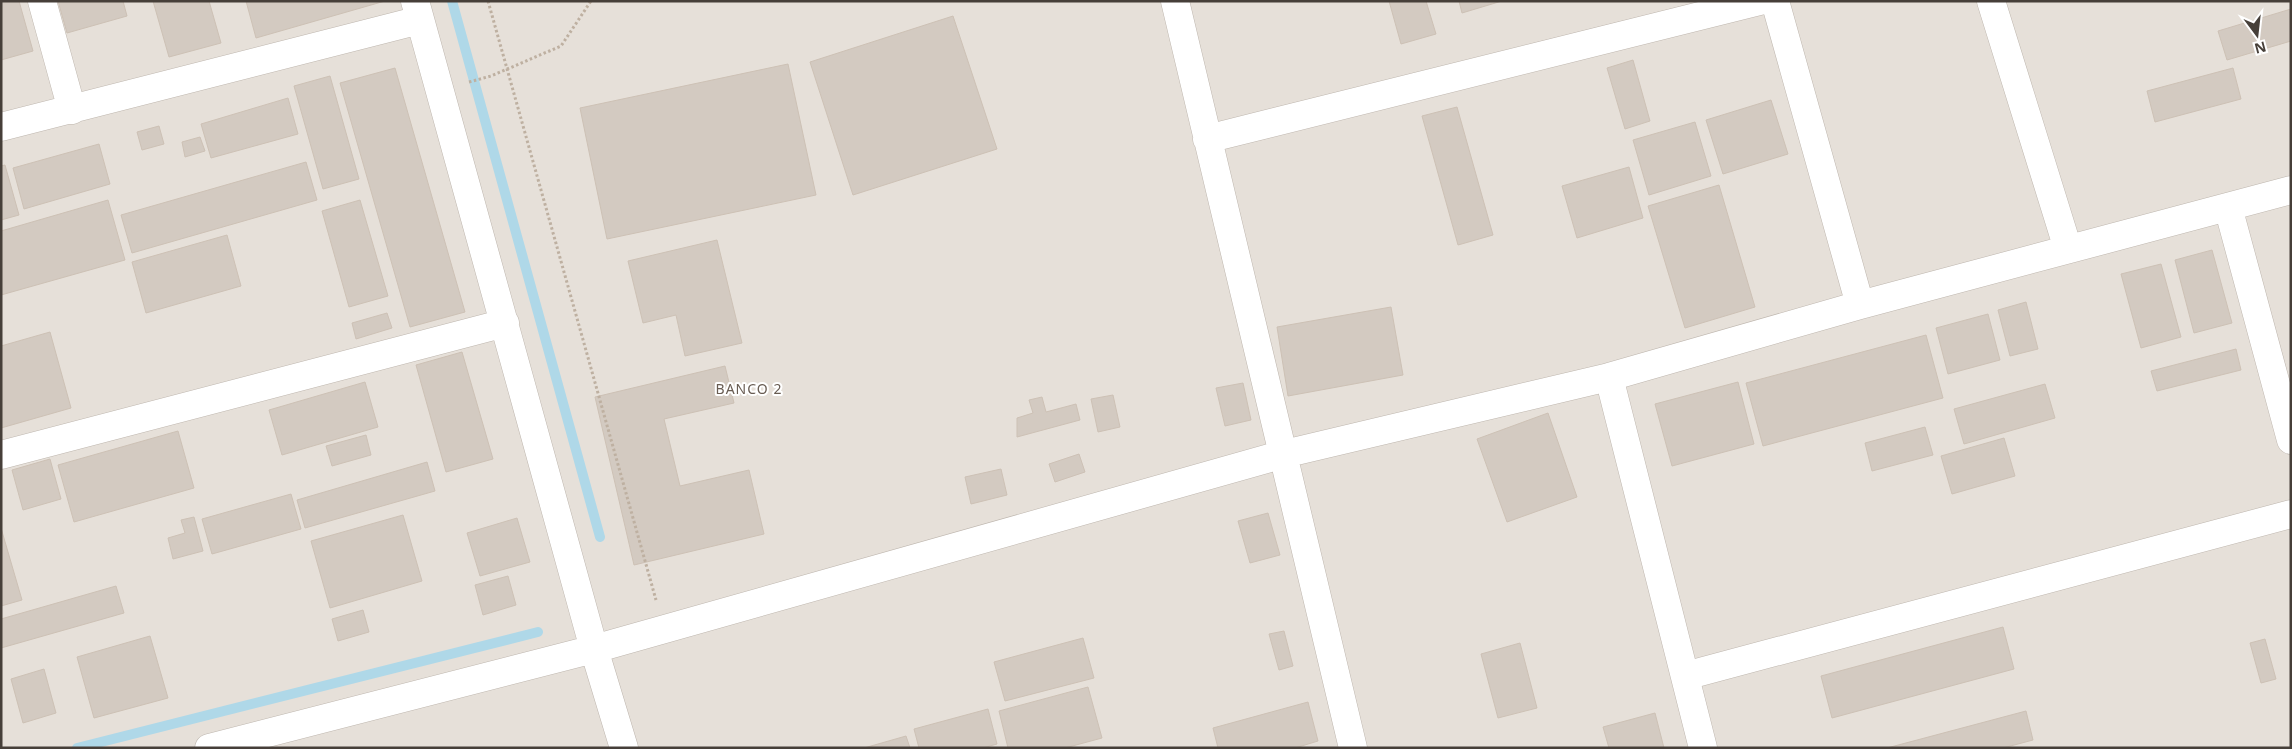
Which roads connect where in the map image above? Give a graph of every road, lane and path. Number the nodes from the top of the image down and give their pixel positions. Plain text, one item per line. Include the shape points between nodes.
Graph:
1 (42, 1) edge
2 (488, 1) edge
3 (591, 1) edge
4 (1175, 1) edge
5 (1760, 1) edge
6 (1774, 1) edge
7 (1991, 1) edge
8 (417, 11) edge
9 (506, 70) junction
10 (462, 84) dead end
11 (72, 110) junction
12 (1, 127) edge
13 (1207, 138) junction
14 (2291, 190) edge
15 (2228, 207) junction
16 (2068, 249) junction
17 (1860, 305) junction
18 (505, 323) junction
19 (1609, 377) junction
20 (2291, 440) edge
21 (1284, 454) junction
22 (1, 455) edge
23 (2291, 514) edge
24 (664, 629) junction
25 (594, 649) junction
26 (1685, 676) junction
27 (209, 748) edge
28 (624, 748) edge
29 (1353, 748) edge
30 (1704, 748) edge

1 - 11 street
2 - 9 path
3 - 9 path via 561,46
4 - 13 street
5 - 13 street
6 - 17 street
7 - 16 street
8 - 11 street
8 - 18 street
9 - 10 path
9 - 24 path
11 - 12 street
13 - 21 street
14 - 15 street
15 - 16 street
15 - 20 street
16 - 17 street
17 - 19 street
18 - 22 street
18 - 25 street
19 - 21 street
19 - 26 street
21 - 24 street
21 - 29 street
23 - 26 street
24 - 25 street
25 - 27 street
25 - 28 street
26 - 30 street

